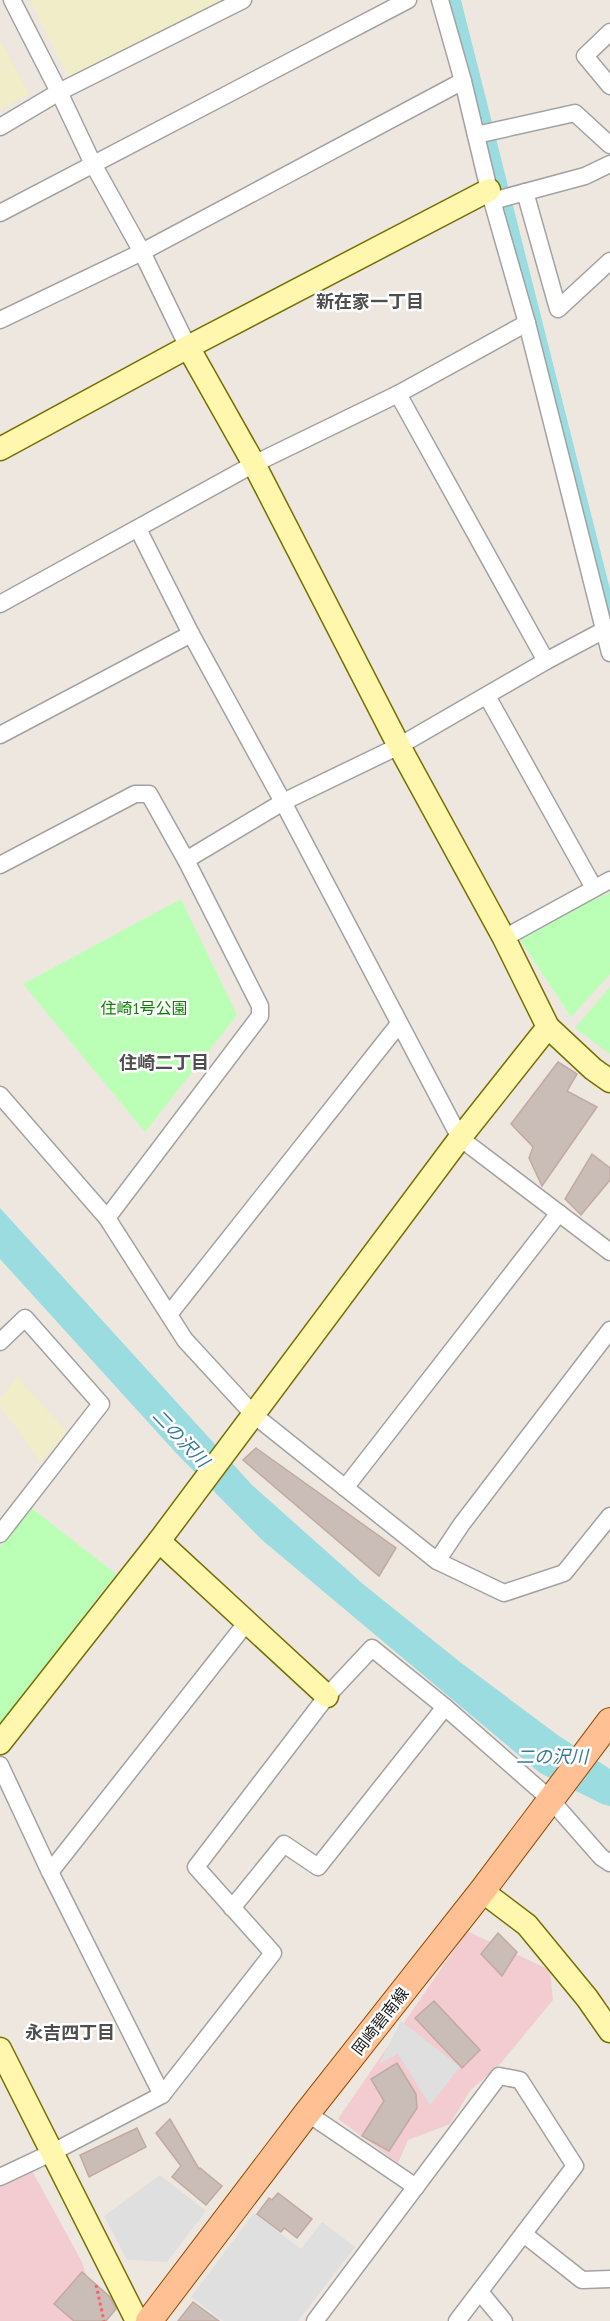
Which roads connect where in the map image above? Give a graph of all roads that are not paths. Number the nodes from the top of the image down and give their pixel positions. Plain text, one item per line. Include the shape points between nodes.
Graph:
1 (12, 0) edge
2 (243, 0) edge
3 (408, 0) edge
4 (440, 0) edge
5 (610, 32) edge
6 (463, 81) junction
7 (610, 86) edge
8 (59, 92) junction
9 (0, 127) edge
10 (476, 135) junction
11 (610, 146) edge
12 (93, 164) junction
13 (610, 164) edge
14 (525, 192) junction
15 (490, 195) junction
16 (0, 213) edge
17 (142, 252) junction
18 (610, 261) edge
19 (0, 320) edge
20 (527, 323) junction
21 (188, 347) junction
22 (398, 394) junction
23 (0, 449) edge
24 (254, 464) junction
25 (138, 530) junction
26 (0, 604) edge
27 (607, 629) edge
28 (191, 634) junction
29 (610, 653) edge
30 (546, 661) junction
31 (487, 696) junction
32 (0, 735) edge
33 (399, 746) junction
34 (283, 802) junction
35 (186, 860) junction
36 (0, 865) edge
37 (610, 880) edge
38 (594, 888) junction
39 (504, 938) junction
40 (399, 1024) junction
41 (548, 1027) junction
42 (610, 1081) edge
43 (0, 1095) edge
44 (460, 1138) junction
45 (559, 1213) junction
46 (107, 1218) junction
47 (610, 1252) edge
48 (170, 1313) junction
49 (610, 1330) edge
50 (0, 1342) edge
51 (254, 1415) junction
52 (345, 1488) junction
53 (610, 1516) edge
54 (0, 1534) edge
55 (159, 1541) junction
56 (437, 1561) junction
57 (247, 1622) junction
58 (327, 1696) junction
59 (445, 1707) junction
60 (605, 1727) edge
61 (0, 1743) edge
62 (0, 1765) edge
63 (550, 1799) junction
64 (610, 1863) edge
65 (50, 1872) junction
66 (482, 1891) junction
67 (232, 1908) junction
68 (610, 2031) edge
69 (0, 2049) edge
70 (162, 2095) junction
71 (307, 2114) junction
72 (53, 2152) junction
73 (0, 2176) edge
74 (416, 2187) junction
75 (525, 2235) junction
76 (610, 2279) edge
77 (480, 2292) junction
78 (138, 2321) edge
79 (149, 2321) edge
80 (315, 2321) edge
81 (457, 2321) edge
82 (504, 2321) edge

1 - 8 street
2 - 8 street
3 - 12 street
4 - 6 street
5 - 7 street via 585,56
6 - 10 street
6 - 17 street
8 - 9 street
8 - 12 street
10 - 11 street via 575,113
10 - 15 street
12 - 16 street
12 - 17 street
13 - 14 street via 585,176
14 - 15 street
14 - 18 street via 558,309
15 - 20 street
15 - 21 street
17 - 19 street
17 - 21 street
20 - 22 street
20 - 27 street
21 - 23 street
21 - 24 street
22 - 24 street
22 - 30 street
24 - 25 street
24 - 33 street
25 - 26 street
25 - 28 street
27 - 29 street
27 - 30 street
28 - 32 street
28 - 34 street
30 - 31 street
31 - 33 street
31 - 38 street
33 - 34 street
33 - 39 street
34 - 35 street
34 - 40 street
35 - 36 street via 149,794 135,794
35 - 46 street via 260,1006 260,1016
37 - 38 street
38 - 39 street
39 - 41 street
40 - 44 street
40 - 48 street
41 - 42 street
41 - 44 street
43 - 46 street
44 - 45 street
44 - 51 street
45 - 47 street
45 - 52 street
46 - 48 street
48 - 51 street via 185,1340
49 - 56 street
50 - 54 street via 25,1318 101,1404
51 - 52 street
51 - 55 street
52 - 56 street
53 - 56 street via 564,1573 504,1593
55 - 57 street
55 - 61 street
57 - 58 street
57 - 65 street
58 - 59 street via 372,1648
58 - 67 street via 196,1867
59 - 63 street
59 - 67 street via 318,1867 284,1844
60 - 63 main road, 岡崎碧南線
62 - 65 street
63 - 64 street
63 - 66 main road, 岡崎碧南線
65 - 70 street
66 - 68 street via 528,1925
66 - 71 main road, 岡崎碧南線
67 - 70 street via 273,1953
69 - 72 street
70 - 72 street
71 - 74 street
71 - 79 main road, 岡崎碧南線
72 - 73 street
72 - 78 street
74 - 75 street via 499,2076 520,2080 575,2166
74 - 80 street
75 - 76 street via 582,2280
75 - 77 street
77 - 81 street
77 - 82 street

